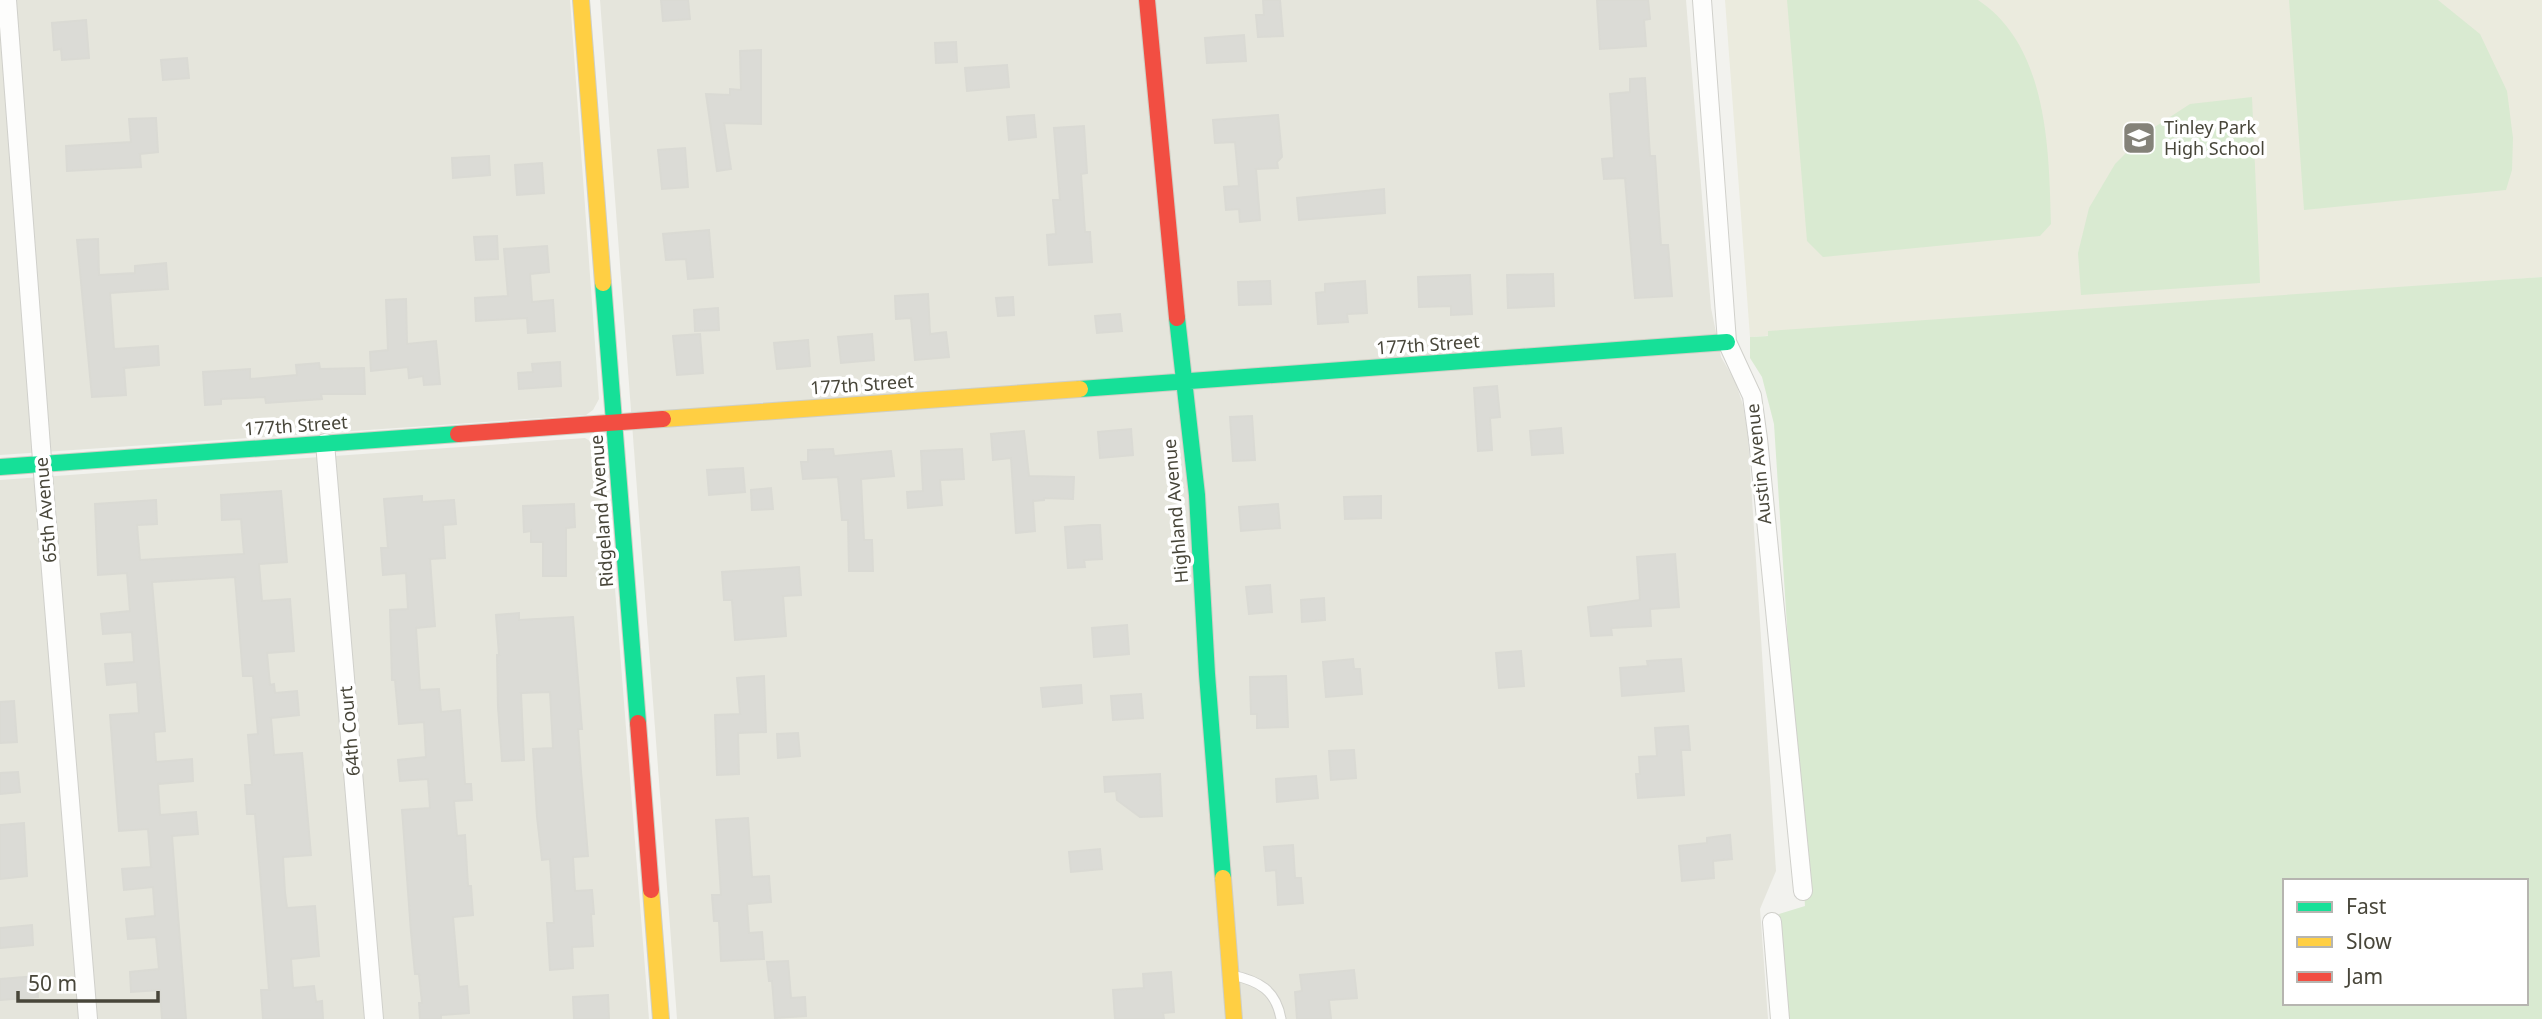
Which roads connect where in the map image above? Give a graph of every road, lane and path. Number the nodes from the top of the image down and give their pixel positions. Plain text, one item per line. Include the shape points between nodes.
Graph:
1 (7, 0) edge
2 (581, 0) edge
3 (1147, 0) edge
4 (1702, 0) edge
5 (1727, 342) junction
6 (1183, 382) junction
7 (614, 423) junction
8 (325, 443) junction
9 (42, 464) junction
10 (0, 467) edge
11 (1802, 891) dead end
12 (1772, 922) dead end
13 (1230, 974) junction
14 (88, 1019) edge
15 (374, 1019) edge
16 (661, 1019) edge
17 (1234, 1019) edge
18 (1281, 1019) edge
19 (1780, 1019) edge

1 - 9 street, 65th Avenue
2 - 7 street, Ridgeland Avenue
3 - 6 street, Highland Avenue
4 - 5 street, Austin Avenue
5 - 6 street, 177th Street
5 - 11 street, Austin Avenue via 1752,396 1758,439
6 - 7 street, 177th Street
6 - 13 street, Highland Avenue via 1198,495
7 - 8 street, 177th Street
7 - 16 street, Ridgeland Avenue
8 - 9 street, 177th Street
8 - 15 street, 64th Court
9 - 10 street, 177th Street
9 - 14 street, 65th Avenue
12 - 19 street
13 - 17 street, Highland Avenue
13 - 18 lane via 1265,986 1275,998

